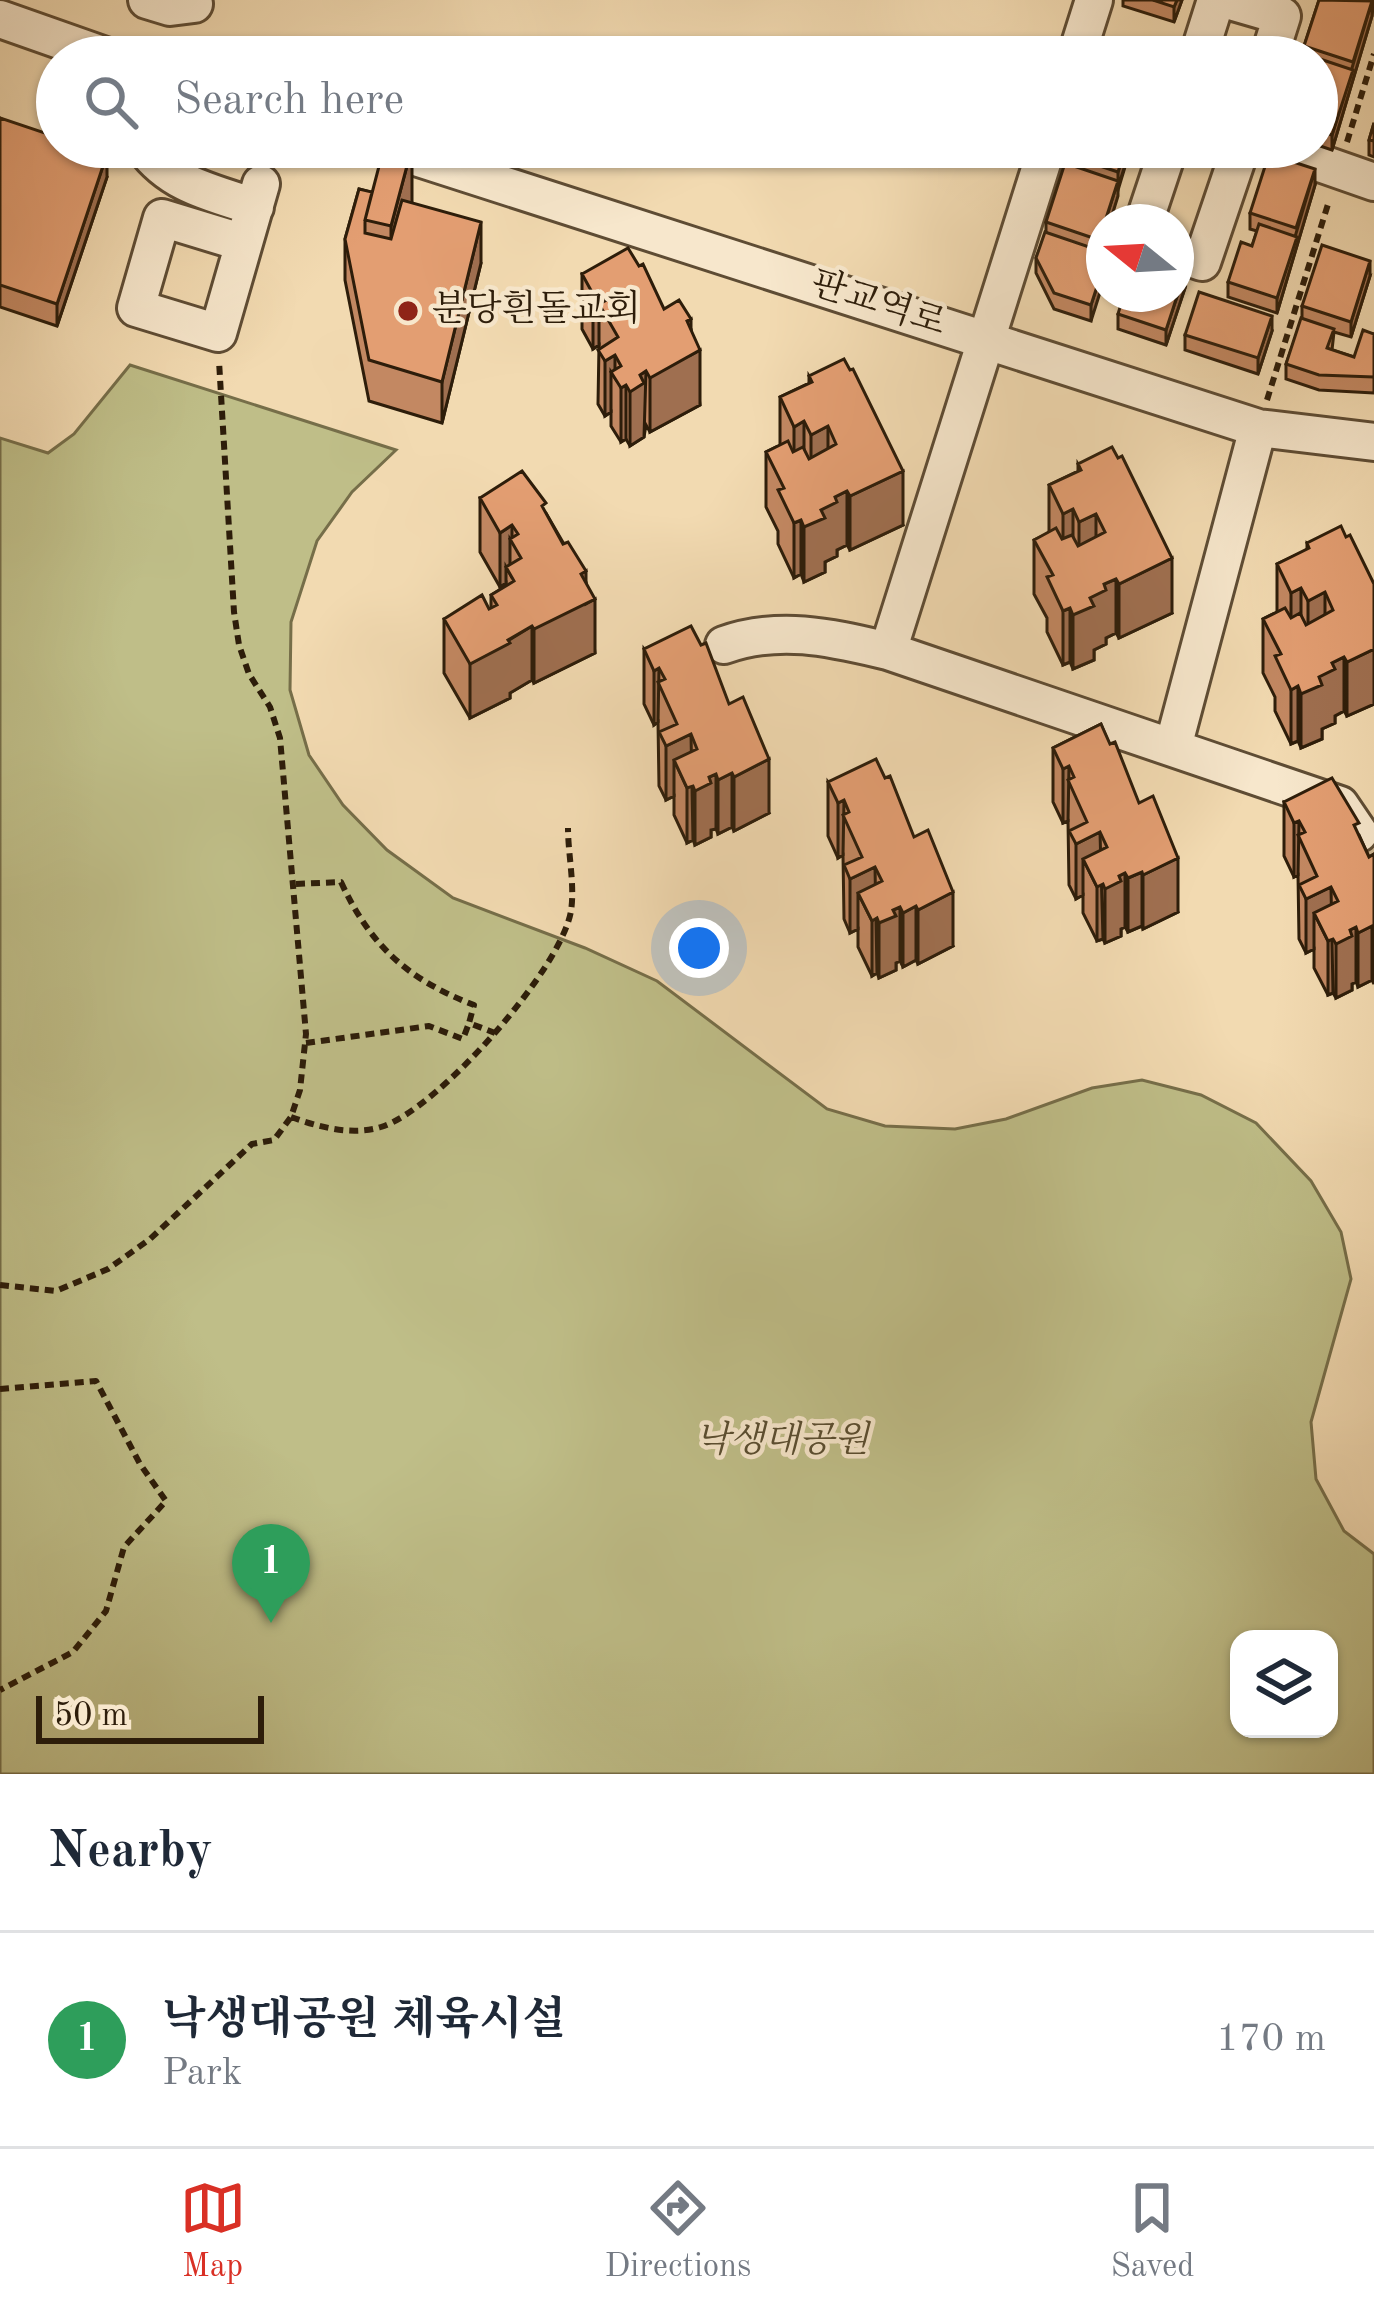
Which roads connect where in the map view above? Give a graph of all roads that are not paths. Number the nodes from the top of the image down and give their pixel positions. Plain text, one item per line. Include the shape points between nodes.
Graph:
1 (147, 0) edge
2 (1094, 0) edge
3 (1216, 0) edge
4 (1227, 0) edge
5 (194, 4) dead end
6 (0, 20) edge
7 (47, 36) edge
8 (1083, 36) edge
9 (1205, 36) edge
10 (1276, 36) edge
11 (161, 168) edge
12 (450, 168) edge
13 (1040, 168) edge
14 (1161, 168) edge
15 (1234, 168) edge
16 (1332, 168) edge
17 (1374, 182) edge
18 (1150, 204) edge
19 (244, 243) junction
20 (1194, 259) edge
21 (986, 340) junction
22 (1258, 428) junction
23 (1374, 442) edge
24 (724, 645) dead end
25 (888, 651) junction
26 (1173, 747) junction
27 (1359, 833) tunnel mouth

1 - 5 street via 170,8
2 - 8 street
3 - 9 street
4 - 10 street via 1282,16
6 - 7 street
11 - 19 street via 192,186 258,195
12 - 21 street, 판교역로
13 - 21 street
14 - 18 street
15 - 20 street via 1202,262
16 - 17 street
19 - 19 street via 218,333 136,308 162,218
21 - 22 street, 판교역로
21 - 25 street
22 - 23 street, 판교역로
22 - 26 street
24 - 25 street via 779,632
25 - 26 street
26 - 27 street via 1340,805

